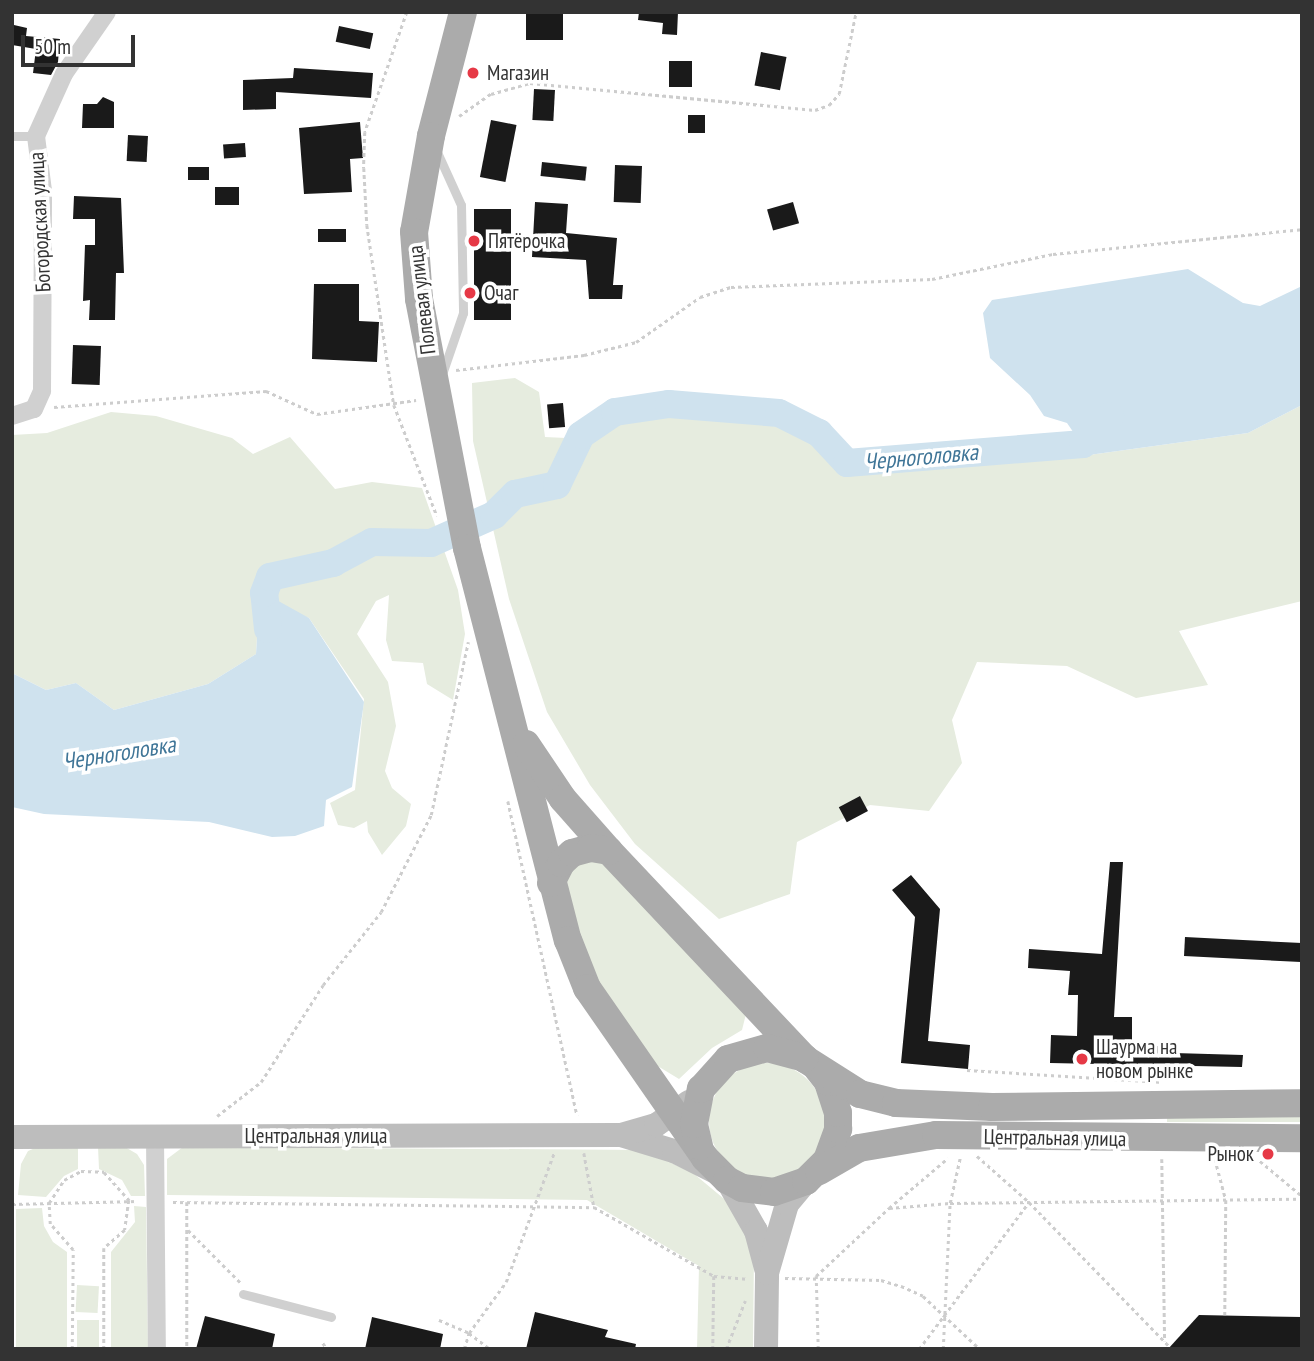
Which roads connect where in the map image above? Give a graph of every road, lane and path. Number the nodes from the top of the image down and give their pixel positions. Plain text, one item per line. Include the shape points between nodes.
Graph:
1 (107, 12) edge
2 (463, 12) edge
3 (856, 12) edge
4 (12, 136) edge
5 (36, 136) junction
6 (430, 136) junction
7 (1302, 229) edge
8 (439, 383) junction
9 (34, 408) junction
10 (12, 416) edge
11 (470, 632) dead end
12 (513, 720) junction
13 (609, 851) junction
14 (551, 883) junction
15 (812, 1064) junction
16 (967, 1070) dead end
17 (1163, 1082) dead end
18 (701, 1089) junction
19 (1302, 1103) edge
20 (676, 1115) junction
21 (208, 1123) dead end
22 (560, 1135) junction
23 (621, 1135) junction
24 (155, 1136) junction
25 (12, 1137) edge
26 (1302, 1138) edge
27 (953, 1153) dead end
28 (973, 1153) dead end
29 (1214, 1153) dead end
30 (1162, 1155) dead end
31 (961, 1156) dead end
32 (1260, 1161) dead end
33 (716, 1170) junction
34 (811, 1176) junction
35 (1302, 1197) edge
36 (129, 1200) junction
37 (1160, 1200) junction
38 (1226, 1200) junction
39 (155, 1202) junction
40 (187, 1202) junction
41 (1029, 1202) junction
42 (49, 1203) junction
43 (539, 1203) junction
44 (950, 1203) junction
45 (12, 1204) edge
46 (889, 1208) junction
47 (185, 1228) dead end
48 (714, 1276) junction
49 (774, 1276) junction
50 (817, 1276) junction
51 (243, 1294) dead end
52 (254, 1297) junction
53 (945, 1314) junction
54 (1225, 1315) dead end
55 (331, 1317) dead end
56 (439, 1320) dead end
57 (469, 1333) junction
58 (1165, 1342) junction
59 (323, 1343) dead end
60 (1170, 1347) dead end
61 (72, 1349) edge
62 (104, 1349) edge
63 (157, 1349) edge
64 (187, 1349) edge
65 (327, 1349) edge
66 (464, 1349) edge
67 (490, 1349) edge
68 (713, 1349) edge
69 (726, 1349) edge
70 (766, 1349) edge
71 (818, 1349) edge
72 (919, 1349) edge
73 (943, 1349) edge
74 (980, 1349) edge

1 - 5 street, Богородская улица via 64,74
2 - 6 main road, Полевая улица
3 - 6 path via 839,94 829,105 814,110 530,83 491,94
4 - 5 lane
5 - 9 street, Богородская улица via 43,191 44,341 42,391
6 - 8 main road, Полевая улица via 414,237
6 - 8 lane via 461,205 463,313
7 - 8 path via 1053,254 932,279 731,287 701,297 636,342
8 - 9 path via 317,414 266,391
8 - 12 main road, Полевая улица via 467,548
9 - 10 street
11 - 21 path via 431,815 381,912 323,985 261,1082
12 - 13 main road via 563,799
12 - 14 main road, Полевая улица
13 - 14 main road via 591,848 572,853
13 - 15 main road
14 - 20 main road, Полевая улица via 587,988
15 - 18 main road via 767,1048 747,1051 713,1072
15 - 19 main road, Центральная улица via 860,1094 896,1103 1163,1108
15 - 34 main road via 832,1090 838,1113 834,1145
16 - 17 path
18 - 20 street
18 - 33 main road via 694,1124
20 - 23 street
20 - 33 main road, Полевая улица
22 - 23 street, Центральная улица
22 - 24 street, Центральная улица
22 - 43 path
23 - 33 street
24 - 25 street, Центральная улица
24 - 39 street
26 - 34 main road, Центральная улица via 936,1135 859,1148
27 - 46 path
28 - 41 path
29 - 38 path
30 - 37 path
31 - 44 path
32 - 35 path
33 - 34 main road via 758,1192 782,1190
33 - 49 street via 756,1231
34 - 49 street via 787,1204
35 - 38 path
36 - 39 path
36 - 42 path
36 - 42 path via 104,1172 81,1171 64,1180
36 - 62 path via 125,1230 104,1248
37 - 38 path
37 - 41 path
37 - 58 path
38 - 54 path
39 - 40 path
39 - 63 street
40 - 43 path
40 - 64 path
41 - 44 path
41 - 53 path
41 - 58 path
42 - 45 path
42 - 61 path via 50,1224 73,1250
43 - 48 path via 594,1207
43 - 57 path via 506,1282
44 - 46 path
44 - 53 path
46 - 50 path
47 - 52 path
48 - 68 path
48 - 69 path via 754,1280
49 - 50 path
49 - 70 street
50 - 53 path via 901,1286
50 - 71 path
51 - 52 lane
52 - 55 lane
53 - 72 path
53 - 73 path
53 - 74 path
56 - 57 path
57 - 66 path
57 - 67 path
58 - 60 path
59 - 65 path

